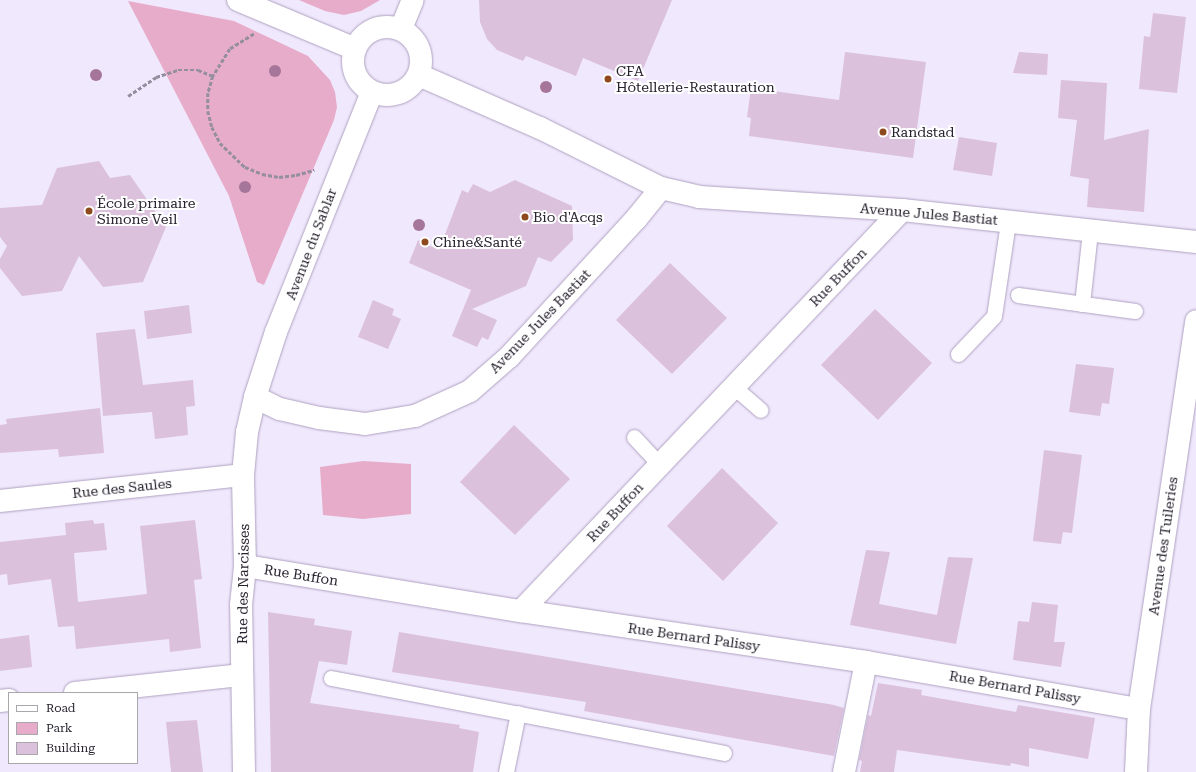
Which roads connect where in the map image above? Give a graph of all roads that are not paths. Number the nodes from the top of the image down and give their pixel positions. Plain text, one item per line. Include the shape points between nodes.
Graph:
1 (238, 0) edge
2 (413, 0) edge
3 (401, 29) junction
4 (355, 49) junction
5 (419, 75) junction
6 (372, 92) junction
7 (661, 188) junction
8 (902, 210) junction
9 (1008, 222) junction
10 (1090, 231) junction
11 (1196, 242) edge
12 (1018, 295) dead end
13 (1082, 304) junction
14 (1135, 311) dead end
15 (1196, 321) edge
16 (958, 354) dead end
17 (734, 387) junction
18 (254, 397) junction
19 (760, 410) dead end
20 (634, 437) dead end
21 (660, 464) junction
22 (243, 475) junction
23 (0, 501) edge
24 (245, 566) junction
25 (521, 611) junction
26 (866, 662) junction
27 (242, 675) junction
28 (331, 678) dead end
29 (84, 692) edge
30 (1139, 709) junction
31 (518, 713) junction
32 (724, 753) dead end
33 (244, 772) edge
34 (506, 772) edge
35 (844, 772) edge
36 (1136, 772) edge

1 - 4 street
2 - 3 street
3 - 4 street via 376,29 367,33
3 - 5 street via 417,43 422,64
4 - 6 street via 353,59 357,79
5 - 6 street via 408,90 399,94 390,96
5 - 7 street, Avenue Jules Bastiat via 561,138
6 - 18 street, Avenue du Sablar via 276,332
7 - 8 street, Avenue Jules Bastiat via 699,197
7 - 18 street, Avenue Jules Bastiat via 636,219 509,356 470,391 415,416 366,424 319,418 286,410
8 - 9 street, Avenue Jules Bastiat
8 - 17 street, Rue Buffon
9 - 10 street, Avenue Jules Bastiat
9 - 16 lane via 994,316
10 - 11 street, Avenue Jules Bastiat
10 - 13 lane
12 - 13 lane
13 - 14 lane
15 - 30 street, Avenue des Tuileries
17 - 19 lane
17 - 21 street, Rue Buffon
18 - 22 street, Rue des Narcisses via 247,432
20 - 21 lane
21 - 25 street, Rue Buffon
22 - 23 street, Rue des Saules
22 - 24 street, Rue des Narcisses
24 - 25 street, Rue Buffon
24 - 27 street, Rue des Narcisses
25 - 26 street, Rue Bernard Palissy
26 - 30 street, Rue Bernard Palissy
26 - 35 street
27 - 29 street
27 - 33 street, Rue des Narcisses
28 - 31 lane
30 - 36 street, Avenue des Tuileries
31 - 32 lane
31 - 34 lane

